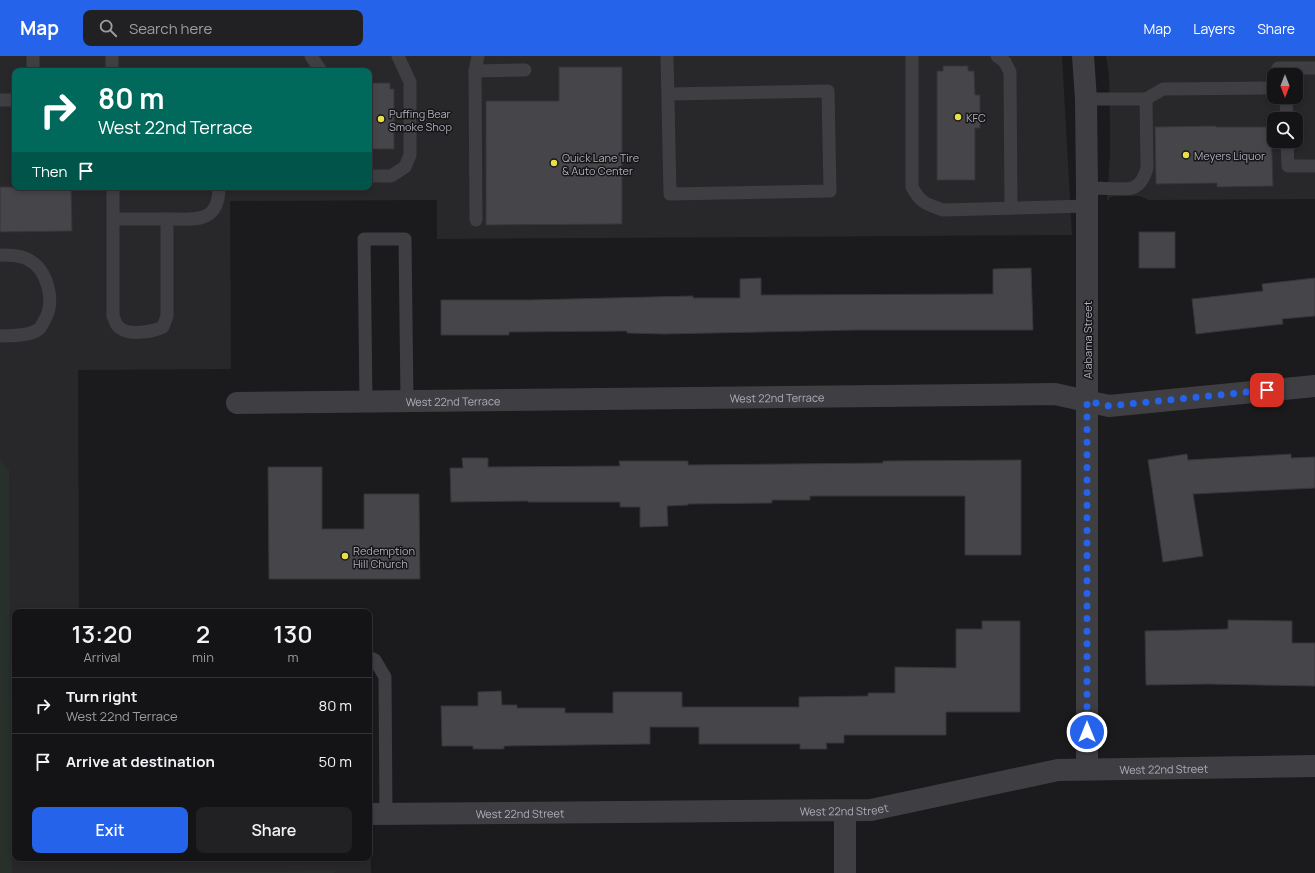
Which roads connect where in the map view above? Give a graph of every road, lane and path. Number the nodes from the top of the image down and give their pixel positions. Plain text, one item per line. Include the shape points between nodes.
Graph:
1 (33, 56) edge
2 (112, 56) edge
3 (311, 56) edge
4 (398, 56) edge
5 (478, 56) edge
6 (667, 56) edge
7 (912, 56) edge
8 (997, 56) edge
9 (1083, 56) edge
10 (1278, 66) edge
11 (33, 68) edge
12 (112, 68) edge
13 (319, 68) edge
14 (1315, 68) edge
15 (525, 70) dead end
16 (475, 71) junction
17 (1267, 88) edge
18 (668, 94) junction
19 (1086, 99) junction
20 (1146, 99) junction
21 (0, 100) edge
22 (12, 100) edge
23 (1287, 148) edge
24 (1315, 166) edge
25 (372, 176) edge
26 (113, 190) edge
27 (219, 190) edge
28 (1087, 197) junction
29 (1011, 208) junction
30 (113, 219) junction
31 (167, 219) junction
32 (476, 220) dead end
33 (0, 255) edge
34 (0, 336) edge
35 (1315, 386) edge
36 (1087, 401) junction
37 (366, 402) junction
38 (407, 402) junction
39 (237, 403) dead end
40 (372, 658) edge
41 (1315, 766) edge
42 (1087, 769) junction
43 (845, 811) junction
44 (377, 814) edge
45 (845, 873) edge

1 - 11 lane
2 - 12 lane
3 - 13 lane
4 - 25 lane via 410,82 410,155 406,167 391,176
5 - 16 lane
6 - 18 lane
7 - 29 lane via 912,187 918,198 943,210
8 - 29 lane via 1005,62 1010,72
9 - 19 street, Alabama Street
10 - 14 lane
15 - 16 lane
16 - 32 lane
17 - 20 lane via 1163,89
18 - 18 lane via 670,194 830,192 828,91
19 - 20 lane
19 - 28 street, Alabama Street
20 - 28 lane via 1145,176 1132,188
21 - 22 lane
23 - 24 lane via 1288,166
26 - 30 lane
27 - 31 lane via 216,207 209,215 198,219
28 - 29 lane
28 - 36 street, Alabama Street
30 - 31 lane
30 - 31 lane via 114,316 117,326 127,332 152,332 163,327 167,316
33 - 34 lane via 27,259 39,268 47,282 50,298 47,316 39,329 21,336
35 - 36 street, West 22nd Terrace via 1109,406
36 - 38 street, West 22nd Terrace via 1054,394
36 - 42 street, Alabama Street
37 - 38 street, West 22nd Terrace
37 - 38 lane via 364,239 405,239
37 - 39 street, West 22nd Terrace
40 - 44 lane via 385,677
41 - 42 street, West 22nd Street
42 - 43 street, West 22nd Street via 1058,770 871,810
43 - 44 street, West 22nd Street
43 - 45 street

